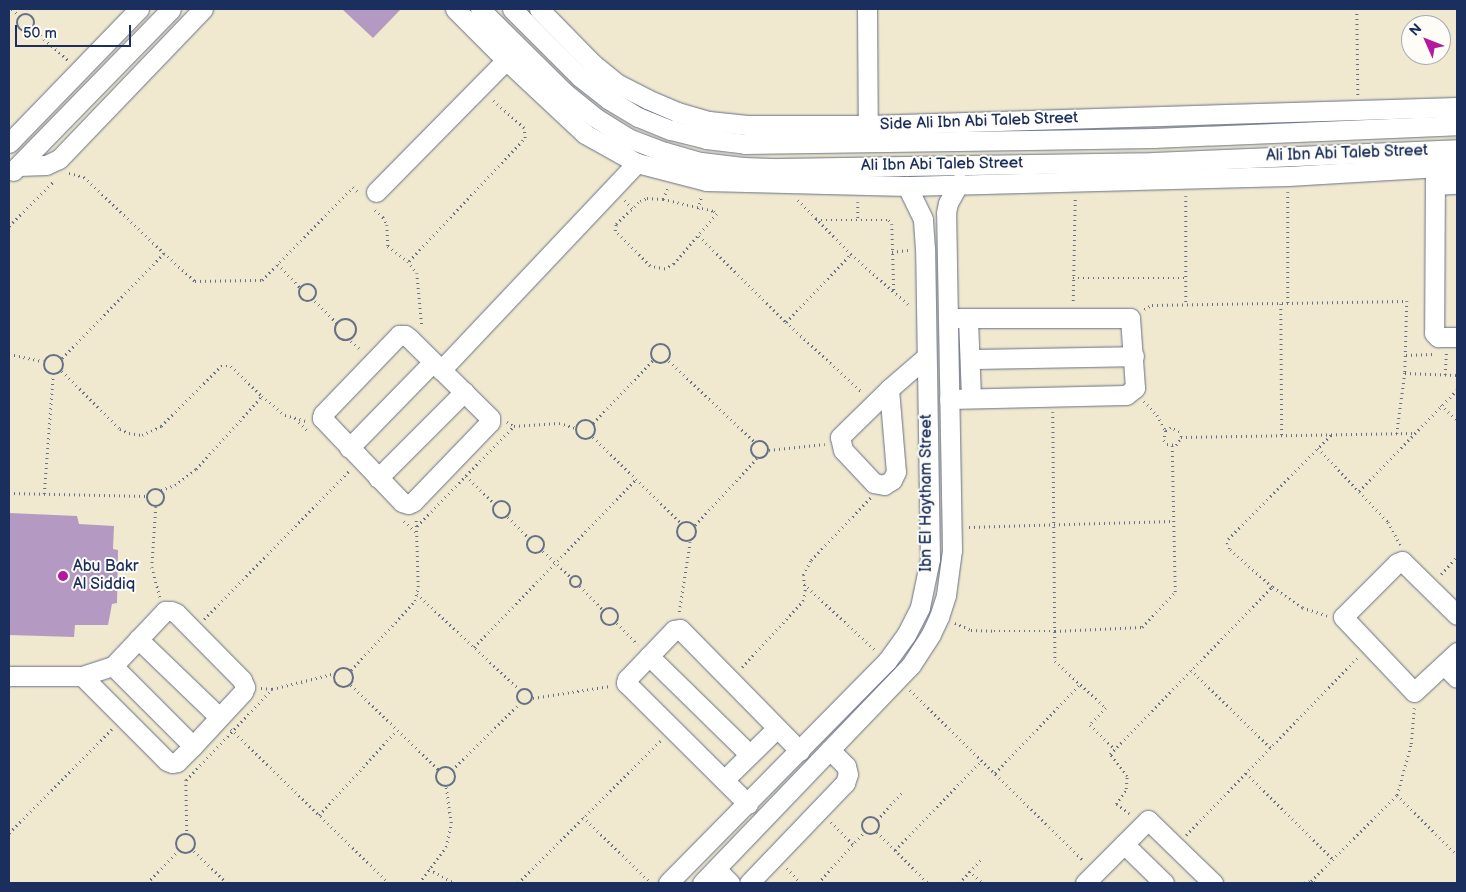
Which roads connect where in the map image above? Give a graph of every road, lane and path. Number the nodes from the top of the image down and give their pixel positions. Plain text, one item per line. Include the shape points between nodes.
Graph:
1 (12, 9) edge
2 (139, 9) edge
3 (171, 9) edge
4 (204, 9) edge
5 (455, 9) edge
6 (480, 9) edge
7 (512, 9) edge
8 (539, 9) edge
9 (867, 9) edge
10 (1357, 9) edge
11 (19, 16) junction
12 (33, 30) junction
13 (506, 60) junction
14 (79, 71) junction
15 (478, 88) junction
16 (1457, 107) edge
17 (1358, 111) junction
18 (1457, 125) edge
19 (868, 134) junction
20 (1153, 138) junction
21 (9, 143) edge
22 (1457, 149) edge
23 (1153, 162) junction
24 (637, 163) junction
25 (1457, 166) edge
26 (13, 171) edge
27 (1076, 171) junction
28 (65, 173) dead end
29 (1288, 176) junction
30 (1435, 176) junction
31 (58, 177) dead end
32 (1186, 177) junction
33 (959, 183) junction
34 (783, 184) junction
35 (1457, 184) edge
36 (908, 186) junction
37 (369, 197) junction
38 (816, 220) junction
39 (9, 226) edge
40 (699, 236) junction
41 (164, 253) junction
42 (851, 254) junction
43 (408, 261) junction
44 (278, 264) junction
45 (1074, 278) junction
46 (1186, 278) junction
47 (300, 288) junction
48 (894, 293) junction
49 (315, 300) junction
50 (1282, 304) junction
51 (1288, 304) junction
52 (1186, 305) junction
53 (1073, 317) junction
54 (948, 318) junction
55 (1130, 318) junction
56 (968, 319) junction
57 (926, 320) junction
58 (786, 322) junction
59 (337, 323) junction
60 (415, 344) junction
61 (1450, 345) edge
62 (9, 354) edge
63 (1406, 355) junction
64 (1134, 356) junction
65 (926, 357) junction
66 (62, 358) junction
67 (970, 359) junction
68 (653, 360) junction
69 (43, 361) junction
70 (669, 361) junction
71 (437, 366) junction
72 (62, 371) junction
73 (1405, 374) junction
74 (53, 375) junction
75 (1445, 375) junction
76 (1457, 375) edge
77 (889, 389) junction
78 (1457, 390) edge
79 (464, 392) junction
80 (1131, 393) junction
81 (262, 396) junction
82 (1053, 396) junction
83 (971, 398) junction
84 (949, 399) junction
85 (874, 404) junction
86 (1442, 406) junction
87 (322, 418) junction
88 (1457, 420) edge
89 (593, 424) junction
90 (576, 428) junction
91 (1166, 431) junction
92 (1397, 433) junction
93 (1332, 434) junction
94 (1414, 434) junction
95 (1282, 435) junction
96 (593, 437) junction
97 (1181, 437) junction
98 (755, 442) junction
99 (840, 442) junction
100 (1172, 446) junction
101 (349, 448) junction
102 (1318, 448) junction
103 (769, 450) junction
104 (757, 458) junction
105 (350, 470) dead end
106 (466, 476) junction
107 (378, 478) junction
108 (636, 479) junction
109 (884, 485) junction
110 (161, 490) junction
111 (1359, 492) junction
112 (9, 493) edge
113 (44, 494) junction
114 (148, 496) junction
115 (408, 504) junction
116 (495, 504) junction
117 (156, 507) junction
118 (508, 516) junction
119 (1174, 521) junction
120 (682, 524) junction
121 (694, 525) junction
122 (1055, 525) junction
123 (417, 526) junction
124 (950, 527) junction
125 (530, 539) junction
126 (690, 542) junction
127 (543, 551) junction
128 (1457, 557) edge
129 (1402, 561) junction
130 (555, 563) junction
131 (571, 577) junction
132 (803, 583) junction
133 (580, 586) junction
134 (1430, 586) junction
135 (1272, 587) junction
136 (417, 594) junction
137 (165, 611) junction
138 (604, 611) junction
139 (1457, 614) edge
140 (939, 617) junction
141 (1343, 617) junction
142 (616, 623) junction
143 (677, 628) junction
144 (193, 630) junction
145 (1055, 632) junction
146 (138, 639) junction
147 (1370, 645) junction
148 (474, 647) junction
149 (649, 656) junction
150 (886, 660) junction
151 (1453, 665) edge
152 (113, 666) junction
153 (350, 670) junction
154 (1191, 670) junction
155 (336, 673) junction
156 (9, 676) edge
157 (82, 676) junction
158 (730, 679) junction
159 (898, 679) junction
160 (626, 683) junction
161 (1080, 684) junction
162 (351, 685) junction
163 (520, 690) junction
164 (1414, 692) junction
165 (533, 698) junction
166 (520, 703) junction
167 (123, 717) junction
168 (219, 717) junction
169 (778, 728) junction
170 (397, 730) junction
171 (672, 730) junction
172 (234, 732) junction
173 (192, 746) junction
174 (1271, 748) junction
175 (1115, 749) junction
176 (830, 750) junction
177 (800, 751) junction
178 (750, 754) junction
179 (982, 760) junction
180 (177, 762) junction
181 (438, 770) junction
182 (452, 770) junction
183 (995, 773) junction
184 (1246, 773) junction
185 (774, 778) junction
186 (186, 780) junction
187 (724, 780) junction
188 (446, 787) junction
189 (904, 790) dead end
190 (788, 792) junction
191 (1397, 794) junction
192 (748, 804) junction
193 (1116, 804) dead end
194 (819, 810) junction
195 (319, 815) junction
196 (584, 817) junction
197 (877, 820) junction
198 (864, 832) junction
199 (877, 832) junction
200 (9, 833) edge
201 (187, 834) junction
202 (852, 844) junction
203 (1124, 844) junction
204 (1176, 846) junction
205 (178, 850) junction
206 (895, 850) junction
207 (194, 851) junction
208 (1457, 855) edge
209 (775, 856) junction
210 (981, 859) dead end
211 (1333, 859) junction
212 (429, 869) junction
213 (716, 869) junction
214 (969, 872) junction
215 (1094, 878) edge
216 (1312, 882) edge
217 (147, 883) edge
218 (227, 883) edge
219 (389, 883) edge
220 (418, 883) edge
221 (454, 883) edge
222 (518, 883) edge
223 (651, 883) edge
224 (668, 883) edge
225 (702, 883) edge
226 (730, 883) edge
227 (749, 883) edge
228 (801, 883) edge
229 (818, 883) edge
230 (928, 883) edge
231 (958, 883) edge
232 (983, 883) edge
233 (1164, 883) edge
234 (1214, 883) edge
235 (1304, 883) edge

1 - 11 path
2 - 14 street
3 - 26 street
4 - 26 street via 60,159
5 - 13 street
6 - 27 street, Ali Ibn Abi Taleb Street via 564,92 596,118 628,138 701,162 779,168
7 - 19 street, Ali Ibn Abi Taleb Street via 580,77 608,99 638,117 672,130 744,144
8 - 19 street, Side Ali Ibn Abi Taleb Street via 612,79 647,100 677,112 709,121
9 - 19 street
10 - 17 path
11 - 12 path via 20,30
11 - 12 path via 27,13 34,17
12 - 14 path
13 - 15 street
13 - 24 street via 585,134
14 - 21 street
15 - 37 street
15 - 43 path via 524,128 525,138
16 - 17 street, Side Ali Ibn Abi Taleb Street
17 - 19 street, Side Ali Ibn Abi Taleb Street
18 - 20 street, Ali Ibn Abi Taleb Street
19 - 20 street, Ali Ibn Abi Taleb Street
20 - 23 street
22 - 23 street, Ali Ibn Abi Taleb Street
23 - 27 street, Ali Ibn Abi Taleb Street
24 - 34 street via 706,181
24 - 71 street
25 - 30 street
27 - 32 street
27 - 33 street
27 - 45 path
28 - 41 path via 84,177
29 - 30 street
29 - 32 street
29 - 51 path
30 - 35 street
30 - 61 street via 1434,333
31 - 39 path
32 - 46 path
33 - 36 street
33 - 54 street, Ibn El Haytham Street via 946,214
34 - 36 street
34 - 38 path
36 - 57 street, Ibn El Haytham Street via 923,218
37 - 43 path via 387,225 388,246
37 - 44 path via 353,187
38 - 42 path
38 - 48 path via 888,220 892,224
40 - 40 path via 674,264 660,269 646,263 616,233 615,227 640,201 656,198 714,211 716,217
40 - 58 path
41 - 44 path via 195,281 262,280
41 - 66 path
42 - 48 path
42 - 58 path
43 - 60 path via 417,273 422,326
44 - 47 path
45 - 46 path
45 - 53 path
46 - 52 path
47 - 49 path via 301,300 308,303
47 - 49 path via 314,286 317,290
48 - 57 path
49 - 59 path
50 - 51 path
50 - 52 path
50 - 95 path
51 - 63 path via 1407,301
52 - 55 path via 1152,305
53 - 55 street
53 - 56 street
54 - 56 street
54 - 84 street, Ibn El Haytham Street
55 - 64 street
56 - 67 street
57 - 65 street, Ibn El Haytham Street
58 - 85 path
59 - 59 path via 345,318 354,321 358,329 355,338 346,342 337,338
60 - 71 street
60 - 87 street via 405,334 399,335
61 - 63 path
61 - 75 path
62 - 69 path
63 - 73 path
64 - 67 street
64 - 80 street via 1135,388
65 - 77 street
65 - 150 street, Ibn El Haytham Street via 928,575 914,621
66 - 69 path via 54,354
66 - 72 path
67 - 83 street
68 - 70 path via 661,364
68 - 70 path via 651,350 659,343 670,348 672,355
68 - 89 path
69 - 74 path via 43,368
70 - 98 path
71 - 79 street
71 - 101 street
72 - 74 path
72 - 81 path via 120,428 142,435 161,426 221,366 231,366
73 - 75 path
73 - 92 path
74 - 113 path
75 - 76 path
77 - 85 street
77 - 109 street via 896,472
78 - 86 path
79 - 107 street
79 - 115 street via 490,418 490,422
80 - 82 street
80 - 91 path via 1157,415
81 - 87 path via 291,418 310,421
81 - 110 path via 196,469 175,485
82 - 83 street
82 - 122 path
83 - 84 street
84 - 124 street, Ibn El Haytham Street
85 - 99 street via 844,432
86 - 88 path
86 - 94 path
87 - 101 street
89 - 90 path via 583,420
89 - 96 path
90 - 96 path via 581,438
90 - 106 path via 559,423 514,426
91 - 97 path via 1176,429
91 - 100 path via 1164,440
92 - 93 path
92 - 94 path
93 - 95 path
93 - 102 path
94 - 111 path
95 - 97 path
96 - 108 path
97 - 100 path
98 - 103 path via 764,442
98 - 104 path via 751,451
99 - 103 path
99 - 109 street via 843,450 874,483
100 - 119 path
101 - 107 street
102 - 111 path
102 - 135 path via 1228,539 1229,549
103 - 104 path via 765,457
104 - 121 path
105 - 144 path
106 - 116 path
106 - 123 path
107 - 115 street
108 - 120 path
108 - 130 path
109 - 132 path via 811,560 805,569
110 - 114 path via 153,490
110 - 117 path via 165,501
111 - 129 path via 1388,522 1400,541
112 - 113 path
113 - 114 path
114 - 117 path via 149,504
115 - 123 path via 414,512
116 - 118 path via 502,501 509,505
116 - 118 path via 495,517 504,519
117 - 137 path via 152,567
118 - 125 path
119 - 122 path
119 - 145 path via 1175,592 1142,627
120 - 121 path
120 - 126 path via 678,527 678,537
121 - 126 path via 697,534
122 - 124 path
122 - 145 path
123 - 136 path
124 - 140 street, Ibn El Haytham Street via 950,573
125 - 127 path via 541,538 545,544
125 - 127 path via 529,550 535,554
126 - 143 path
127 - 130 path
128 - 134 path
129 - 134 street
129 - 141 street
130 - 131 path
130 - 148 path
131 - 133 path via 569,581 573,587
131 - 133 path via 580,577
132 - 150 path
132 - 158 path via 803,601
133 - 138 path
134 - 139 street
135 - 141 path via 1302,608 1317,614
135 - 154 path
136 - 148 path
136 - 153 path via 412,607
137 - 144 street via 176,613
137 - 146 street
138 - 142 path via 603,622 609,626
138 - 142 path via 611,608 618,612
140 - 145 path via 971,630
140 - 159 street, Ibn El Haytham Street via 922,650
141 - 147 street
142 - 149 path
143 - 149 street
143 - 158 street
144 - 168 street via 242,680 245,687
145 - 161 path via 1055,661
146 - 152 street
146 - 168 street
147 - 164 street
147 - 174 path
148 - 163 path
149 - 160 street
149 - 178 street
150 - 177 street, Ibn El Haytham Street
151 - 164 street
152 - 157 street
152 - 173 street
153 - 155 path via 342,668
153 - 162 path via 354,680
154 - 174 path
154 - 175 path
155 - 162 path via 334,679 341,687
155 - 172 path via 272,689
156 - 157 street
157 - 167 street
158 - 169 street
159 - 176 street, Ibn El Haytham Street
159 - 179 path
160 - 165 path
160 - 171 street
161 - 175 path via 1106,708 1090,725
161 - 183 path
162 - 170 path
163 - 165 path via 531,692
163 - 166 path via 517,696
164 - 191 path via 1411,744
165 - 166 path via 526,705
166 - 182 path
167 - 180 street via 167,761
167 - 200 path
168 - 173 street
169 - 177 street
169 - 178 street
170 - 181 path
170 - 195 path
171 - 187 street
171 - 196 path
172 - 186 path
172 - 195 path
173 - 180 street
174 - 184 path
175 - 193 path via 1110,754 1127,776 1123,797
176 - 190 street, Ibn El Haytham Street
176 - 194 street via 846,766 848,774 845,783
177 - 185 street, Ibn El Haytham Street
178 - 187 street
179 - 183 path
179 - 206 path
180 - 186 path
181 - 182 path
181 - 188 path via 437,781
182 - 188 path via 454,782
183 - 215 path
184 - 204 path
184 - 211 path
185 - 190 street
185 - 192 street, Ibn El Haytham Street
186 - 201 path
187 - 192 street
188 - 212 path via 451,811 449,835 446,847
189 - 197 path
190 - 213 street, Ibn El Haytham Street
191 - 208 path
191 - 211 path
192 - 224 street, Ibn El Haytham Street
194 - 202 path
194 - 209 street
195 - 219 path
196 - 222 path
196 - 223 path
197 - 198 path via 870,817 863,821
197 - 199 path
198 - 199 path via 870,835
198 - 202 path
199 - 206 path
201 - 205 path via 178,837
201 - 207 path via 196,840
202 - 229 path
203 - 204 street via 1148,820
203 - 215 street
203 - 233 street
204 - 234 street
205 - 207 path via 186,854
205 - 217 path
206 - 230 path
207 - 218 path
209 - 227 street
209 - 228 path
210 - 214 path
211 - 216 path
212 - 220 path
212 - 221 path
213 - 225 street, Ibn El Haytham Street
213 - 226 street
214 - 231 path
214 - 232 path
216 - 235 path

